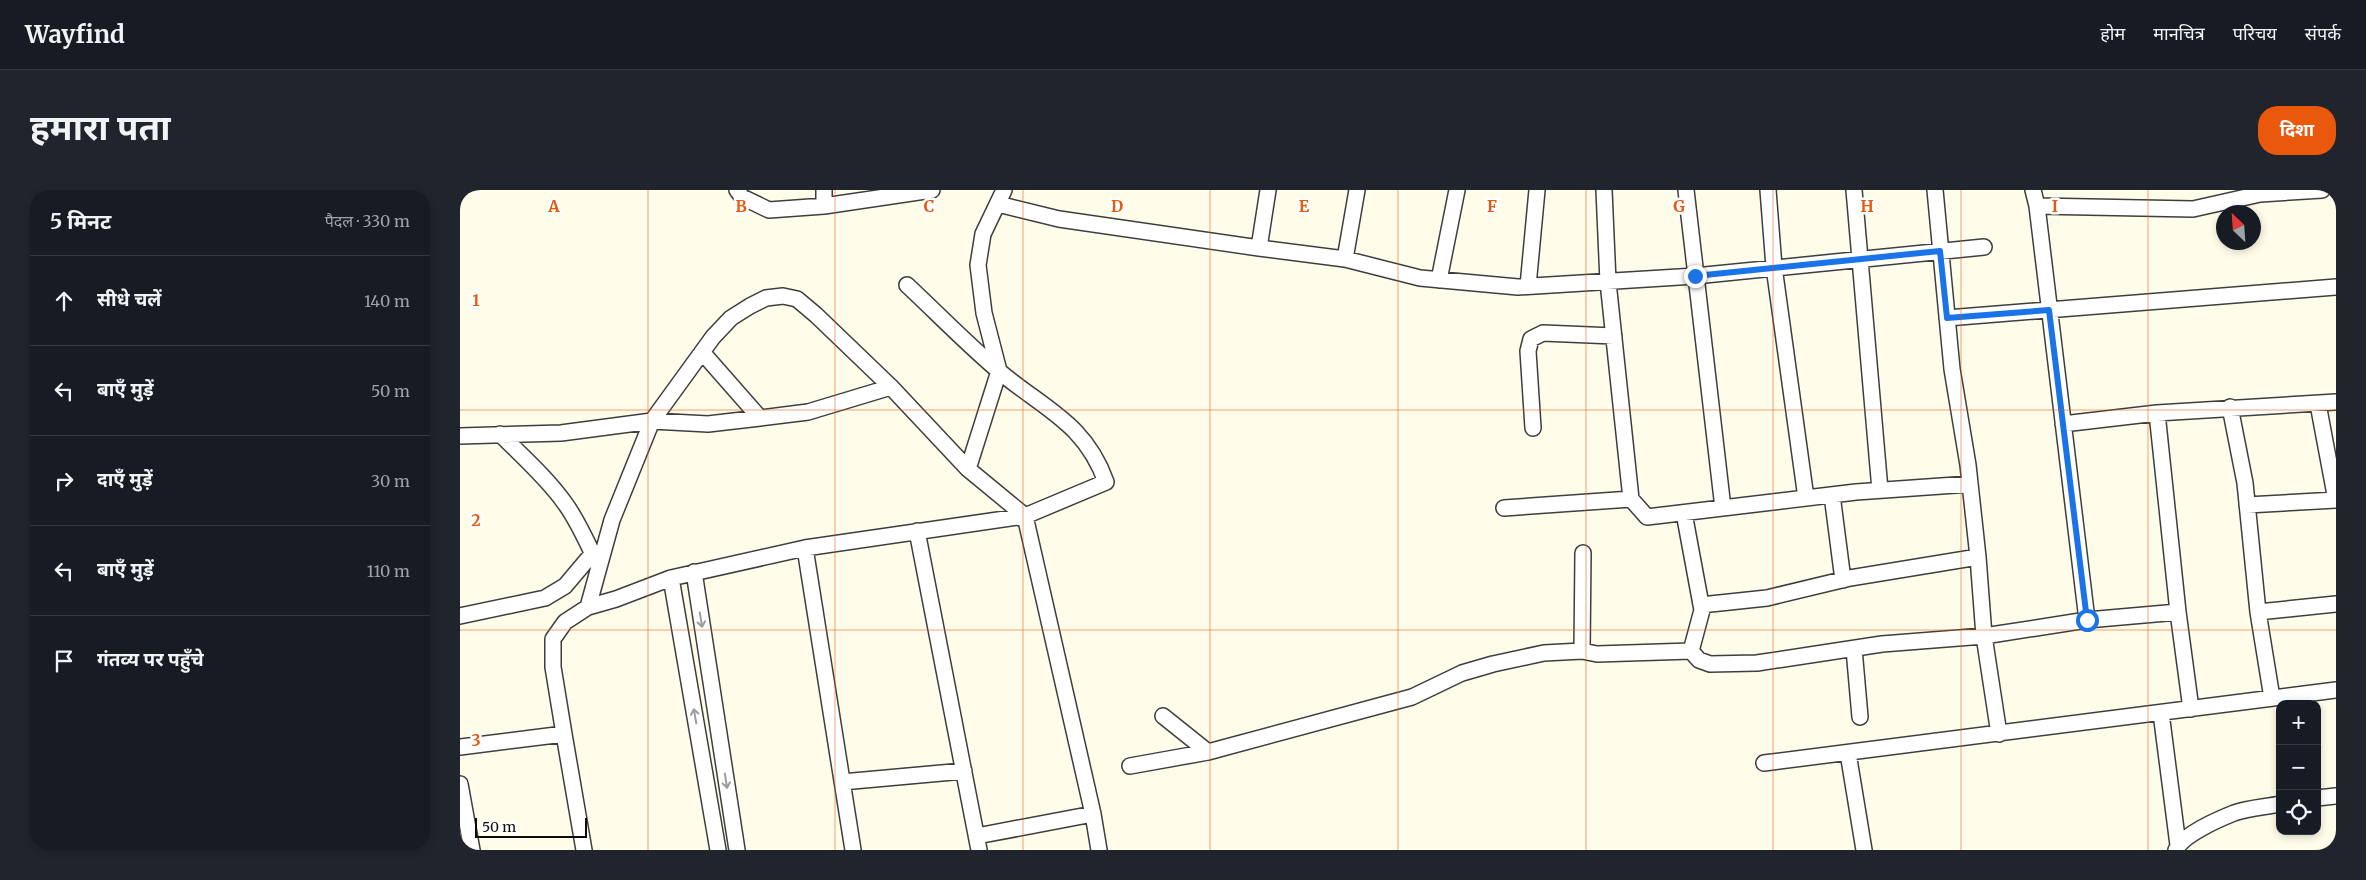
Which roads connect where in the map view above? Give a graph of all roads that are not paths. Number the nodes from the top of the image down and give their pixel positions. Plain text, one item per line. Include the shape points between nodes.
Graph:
1 (737, 190) edge
2 (824, 190) edge
3 (1268, 190) edge
4 (1357, 190) edge
5 (1457, 190) edge
6 (1537, 190) edge
7 (1604, 190) edge
8 (1686, 190) edge
9 (1768, 190) edge
10 (1854, 190) edge
11 (1935, 190) edge
12 (2033, 190) edge
13 (2322, 190) edge
14 (927, 191) edge
15 (1001, 197) edge
16 (824, 206) junction
17 (2037, 206) junction
18 (1984, 247) dead end
19 (1259, 248) junction
20 (1940, 251) junction
21 (1859, 259) junction
22 (1345, 260) junction
23 (1774, 267) junction
24 (1695, 276) junction
25 (1439, 280) junction
26 (1608, 282) junction
27 (908, 285) dead end
28 (1528, 286) junction
29 (2336, 287) edge
30 (2049, 310) junction
31 (1947, 318) junction
32 (1614, 336) junction
33 (702, 352) junction
34 (999, 371) junction
35 (891, 386) junction
36 (2336, 402) edge
37 (2318, 404) junction
38 (2230, 407) junction
39 (2157, 413) junction
40 (760, 418) junction
41 (652, 421) junction
42 (2063, 424) junction
43 (1533, 428) dead end
44 (500, 434) junction
45 (460, 436) edge
46 (968, 469) junction
47 (1970, 484) junction
48 (1880, 490) junction
49 (1832, 495) junction
50 (1806, 498) junction
51 (1631, 499) junction
52 (2336, 500) edge
53 (2247, 505) junction
54 (1504, 508) dead end
55 (1723, 508) junction
56 (1684, 513) junction
57 (1025, 516) junction
58 (917, 530) junction
59 (804, 548) junction
60 (1583, 553) dead end
61 (1978, 557) junction
62 (596, 560) junction
63 (694, 572) junction
64 (671, 578) junction
65 (1842, 580) junction
66 (2336, 604) edge
67 (1701, 605) junction
68 (588, 608) junction
69 (2178, 612) junction
70 (2258, 612) junction
71 (460, 616) edge
72 (2087, 620) junction
73 (1984, 636) junction
74 (1854, 649) junction
75 (1582, 651) junction
76 (1691, 651) junction
77 (2336, 690) edge
78 (2272, 698) junction
79 (2190, 709) junction
80 (2161, 713) junction
81 (1163, 716) dead end
82 (1860, 716) dead end
83 (564, 734) junction
84 (1999, 734) junction
85 (460, 747) edge
86 (1208, 752) junction
87 (1848, 753) junction
88 (1764, 763) dead end
89 (1130, 766) dead end
90 (964, 771) junction
91 (842, 782) junction
92 (460, 784) edge
93 (2336, 796) edge
94 (2321, 798) edge
95 (2276, 805) edge
96 (1093, 814) junction
97 (978, 843) edge
98 (2177, 847) edge
99 (472, 850) edge
100 (584, 850) edge
101 (718, 850) edge
102 (737, 850) edge
103 (853, 850) edge
104 (1099, 850) edge
105 (1864, 850) edge

1 - 16 street via 769,210
2 - 16 street
3 - 19 street
4 - 22 street
5 - 25 street
6 - 28 street
7 - 26 street
8 - 24 street
9 - 23 street
10 - 21 street
11 - 20 street
12 - 17 street
13 - 17 street via 2260,194 2193,209
14 - 16 street
15 - 19 street via 1059,219
15 - 34 street via 983,234 978,265 984,313
17 - 30 street
18 - 20 street
19 - 22 street
20 - 21 street
20 - 31 street
21 - 23 street
21 - 48 street
22 - 25 street
23 - 24 street
23 - 50 street
24 - 26 street
24 - 55 street
25 - 28 street
26 - 28 street
26 - 32 street
27 - 34 street
29 - 30 street
30 - 31 street
30 - 42 street
31 - 47 street
32 - 43 street via 1542,333 1532,339 1528,351
32 - 51 street
33 - 35 street via 731,318 766,298 783,296 797,299
33 - 40 street
33 - 41 street
34 - 46 street
34 - 57 street via 1077,431 1099,461 1106,482
35 - 40 street via 808,412
35 - 46 street
36 - 37 street
37 - 38 street
37 - 52 street
38 - 39 street
38 - 53 street
39 - 42 street
39 - 69 street
40 - 41 street via 708,424
41 - 44 street via 561,433
41 - 62 street
42 - 72 street
44 - 45 street
44 - 62 street via 563,501
46 - 57 street
47 - 48 street
47 - 61 street
48 - 49 street
49 - 50 street
49 - 65 street
50 - 55 street
51 - 54 street
51 - 56 street via 1647,517
52 - 53 street
53 - 70 street
55 - 56 street
56 - 67 street
57 - 58 street
57 - 96 street
58 - 59 street
58 - 90 street
59 - 63 street
59 - 91 street
60 - 75 street
61 - 65 street
61 - 73 street
62 - 68 street
62 - 71 street via 545,598
63 - 64 street
63 -> 102 street
64 - 68 street
101 -> 64 street
65 - 67 street via 1767,598
66 - 70 street
67 - 76 street
68 - 83 street via 565,622 553,639 553,667
69 - 72 street
69 - 79 street
70 - 78 street
72 - 73 street
73 - 74 street
73 - 84 street
74 - 76 street via 1722,665 1700,660
74 - 82 street
75 - 76 street via 1597,654
75 - 86 street via 1544,653 1493,664 1462,673 1412,697
77 - 78 street
78 - 79 street
79 - 80 street
80 - 84 street
80 - 98 street
81 - 86 street
83 - 85 street
83 - 100 street
84 - 87 street
86 - 89 street
87 - 88 street
87 - 105 street
90 - 91 street
90 - 97 street
91 - 103 street
92 - 99 street
93 - 94 street
95 - 98 street via 2235,812 2203,828
96 - 97 street
96 - 104 street

